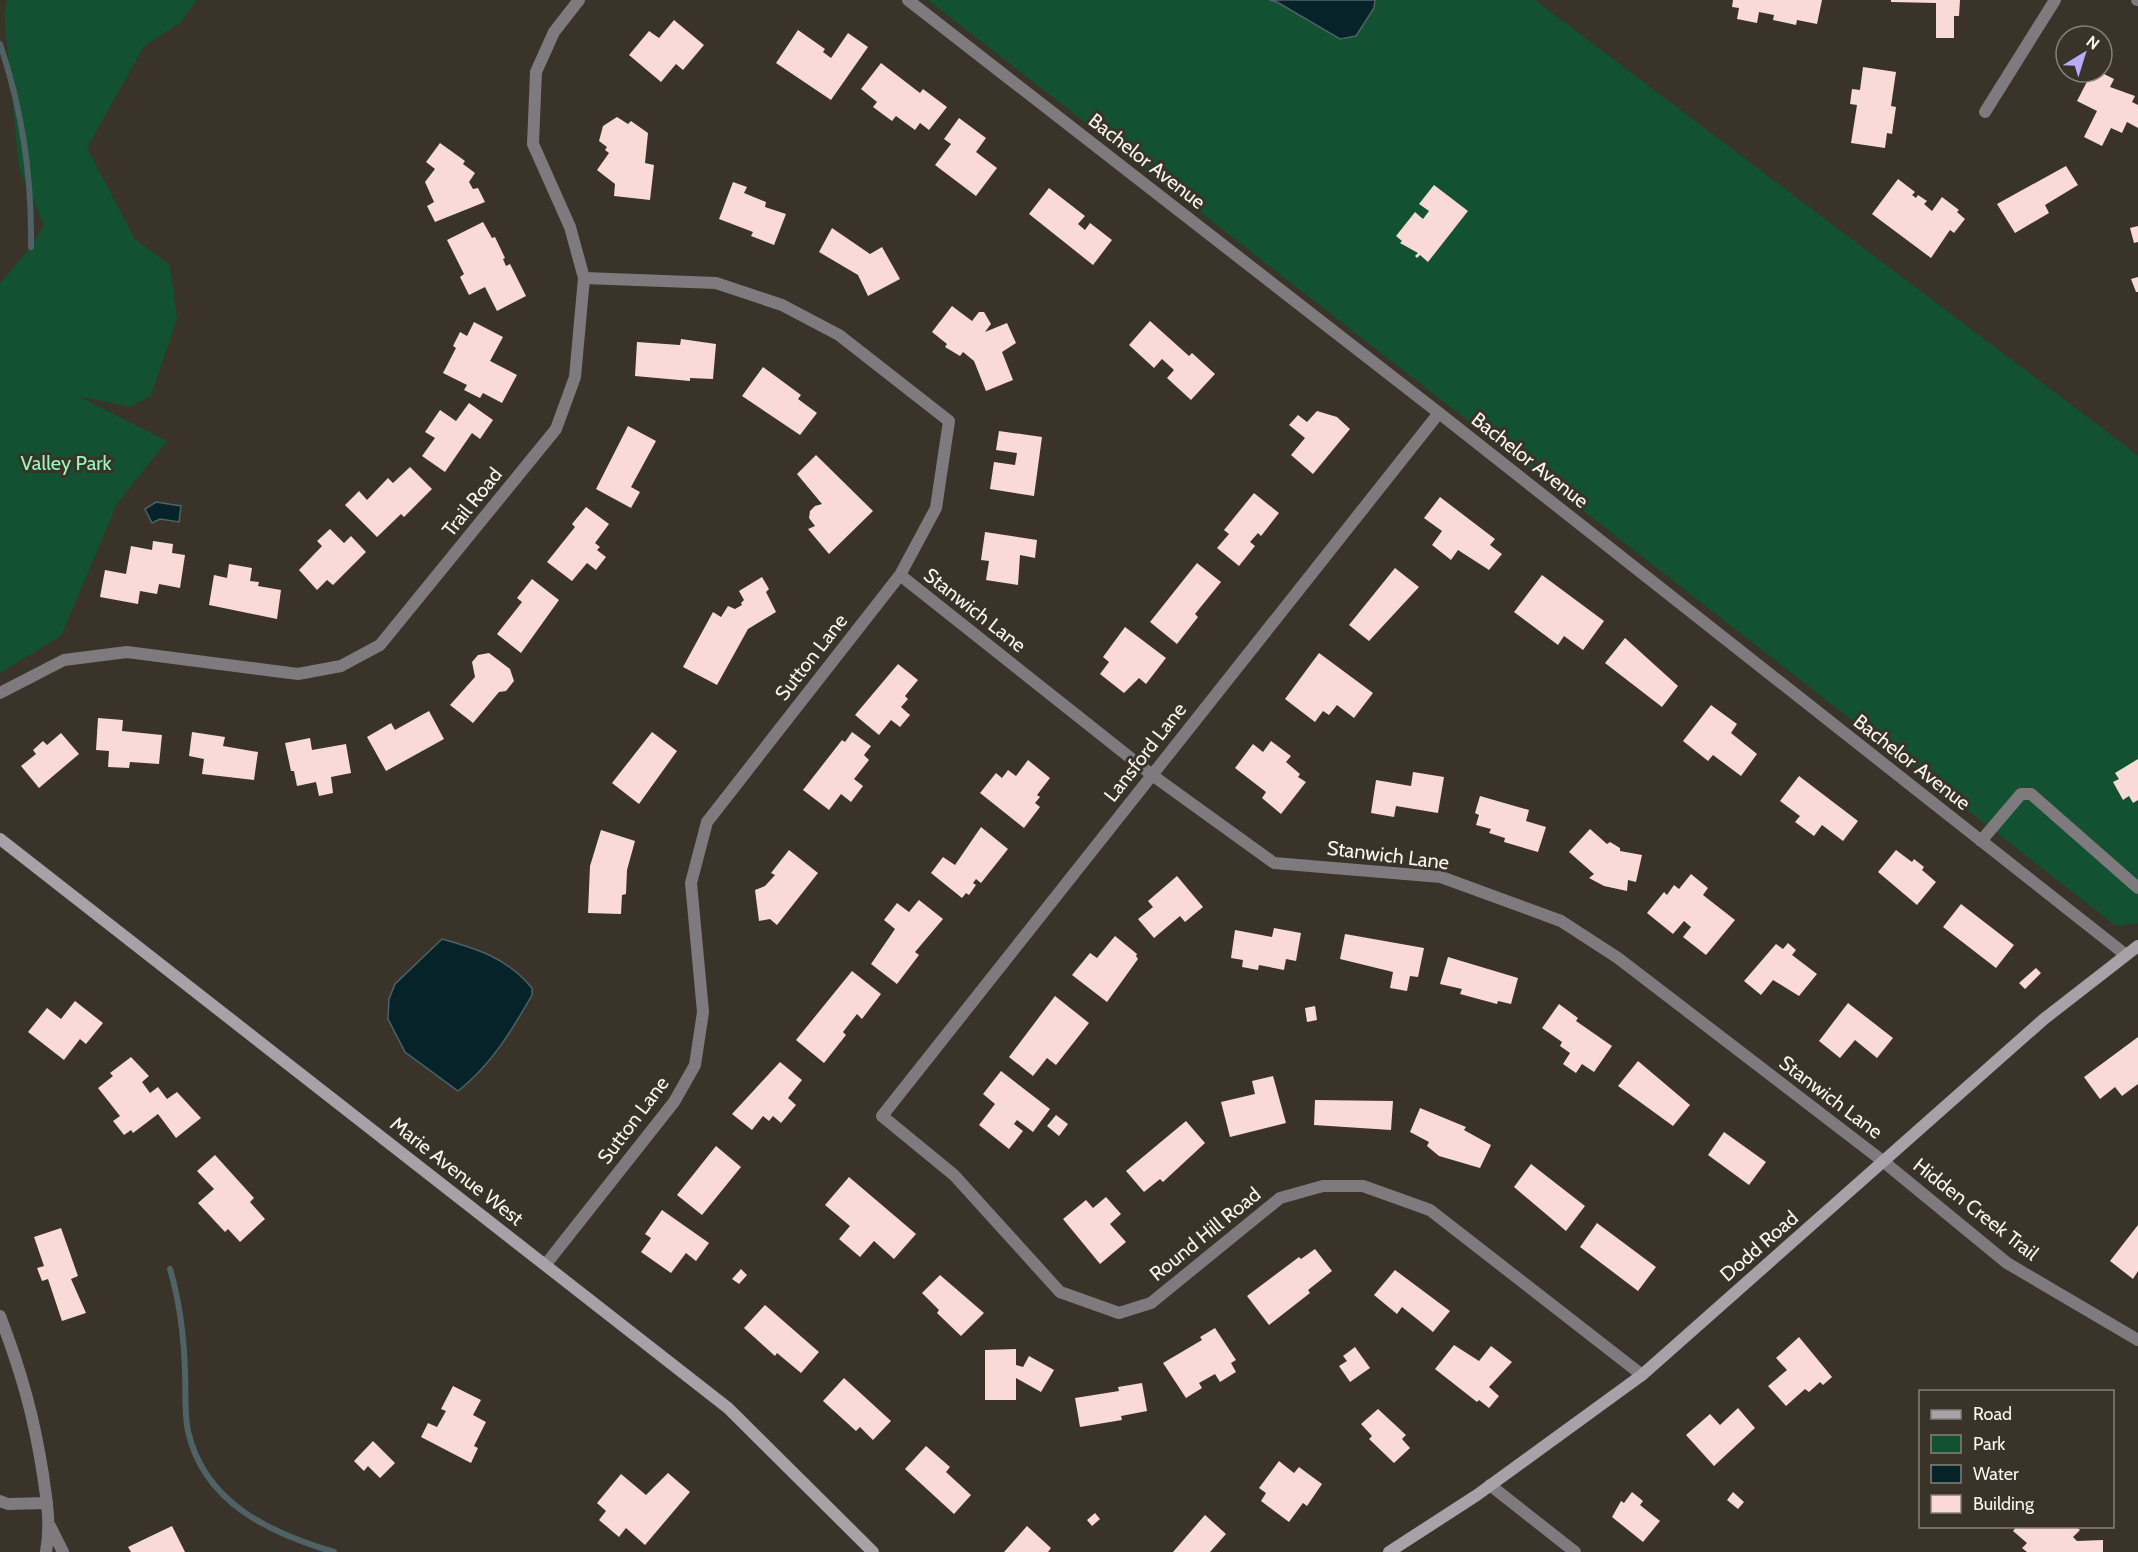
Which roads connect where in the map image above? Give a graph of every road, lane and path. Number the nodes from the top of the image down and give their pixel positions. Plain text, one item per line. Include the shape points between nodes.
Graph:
1 (579, 0) edge
2 (908, 0) edge
3 (2055, 0) edge
4 (1985, 112) dead end
5 (584, 278) junction
6 (1439, 413) junction
7 (900, 575) junction
8 (0, 693) edge
9 (1152, 775) junction
10 (0, 839) edge
11 (1981, 841) junction
12 (2138, 888) edge
13 (2138, 946) edge
14 (2126, 955) junction
15 (882, 1116) joint
16 (1884, 1162) junction
17 (546, 1264) junction
18 (0, 1316) edge
19 (2138, 1340) edge
20 (1642, 1375) junction
21 (1490, 1485) junction
22 (0, 1501) edge
23 (47, 1503) junction
24 (50, 1526) junction
25 (46, 1552) edge
26 (63, 1552) edge
27 (873, 1552) edge
28 (1389, 1552) edge
29 (1575, 1552) edge

1 - 5 street, Trail Road via 554,32 536,72 533,144 570,227
2 - 6 street, Bachelor Avenue
3 - 4 street
5 - 7 street, Sutton Lane via 716,283 782,305 839,335 950,421 936,508
5 - 8 street, Trail Road via 575,377 556,429 380,645 341,666 298,674 127,652 63,660
6 - 9 street, Lansford Lane
6 - 11 street, Bachelor Avenue
7 - 9 street, Stanwich Lane
7 - 17 street, Sutton Lane via 707,822 691,883 703,1012 695,1065 674,1102
9 - 15 street, Lansford Lane
9 - 16 street, Stanwich Lane via 1274,863 1441,877 1561,921 1618,958
10 - 17 street, Marie Avenue West
11 - 12 street via 2021,794 2031,794
11 - 14 street, Bachelor Avenue
13 - 14 street, Dodd Road
14 - 16 street, Dodd Road via 2044,1019
15 - 20 street, Round Hill Road via 954,1175 1060,1292 1119,1313 1151,1303 1280,1198 1323,1186 1362,1186 1430,1210
16 - 19 street, Hidden Creek Trail via 2007,1263
16 - 20 street, Dodd Road
17 - 27 street, Marie Avenue West via 728,1408
18 - 23 street via 25,1383
20 - 21 street, Dodd Road
21 - 28 street, Dodd Road
21 - 29 street
22 - 23 street
23 - 24 street
24 - 25 street
24 - 26 street

